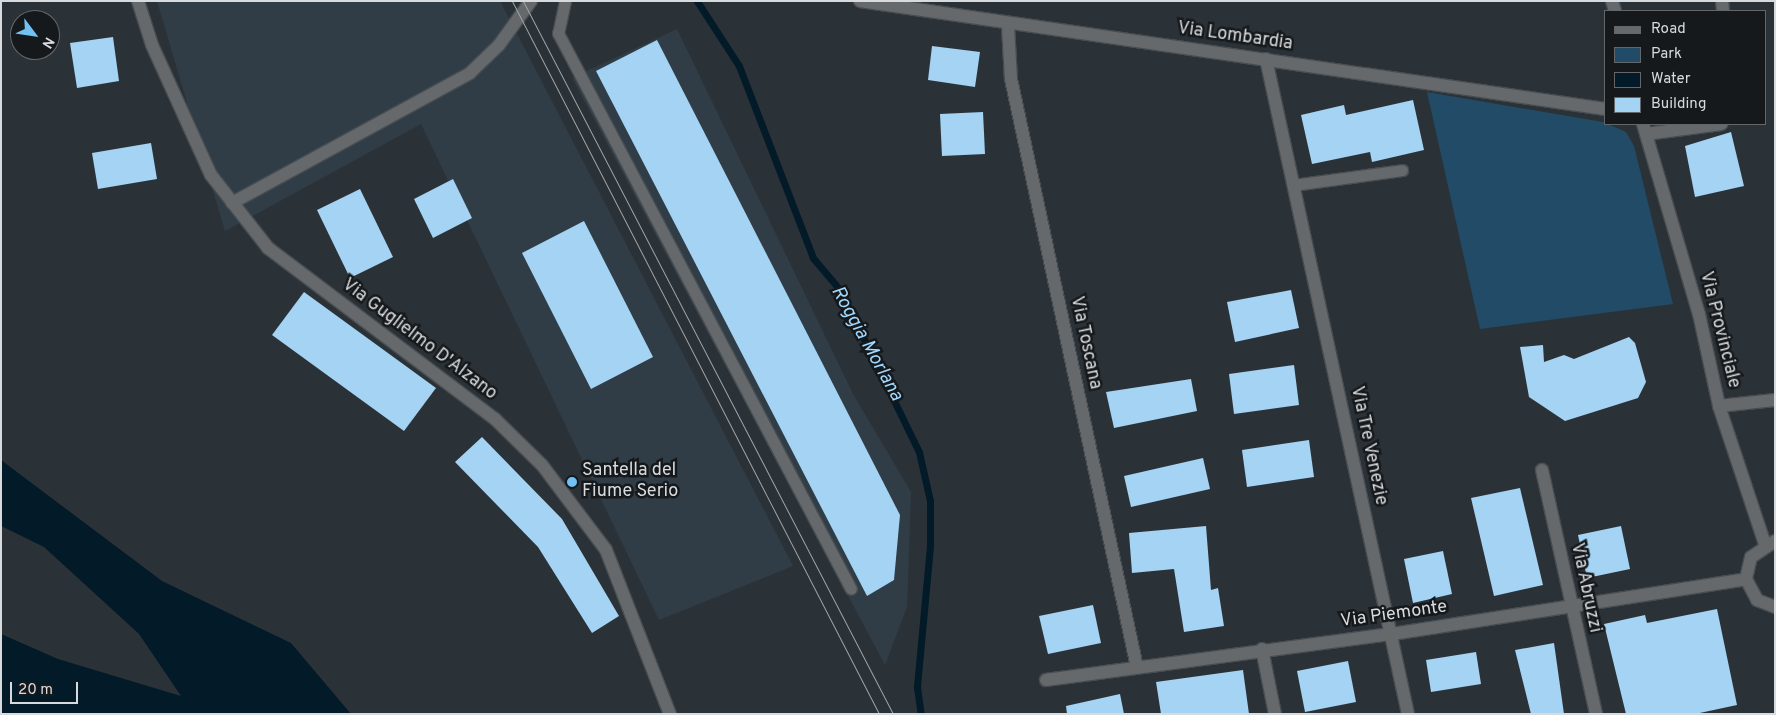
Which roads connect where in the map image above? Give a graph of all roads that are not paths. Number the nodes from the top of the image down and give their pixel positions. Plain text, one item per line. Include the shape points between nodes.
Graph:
1 (138, 1) edge
2 (531, 1) edge
3 (566, 1) edge
4 (860, 1) edge
5 (1008, 26) junction
6 (1266, 59) junction
7 (1604, 109) edge
8 (1706, 125) edge
9 (1644, 129) edge
10 (1402, 170) dead end
11 (1293, 185) junction
12 (232, 203) junction
13 (1775, 400) edge
14 (1719, 406) junction
15 (1542, 470) dead end
16 (1770, 542) edge
17 (1746, 579) junction
18 (851, 589) dead end
19 (1570, 605) junction
20 (1775, 607) edge
21 (1392, 634) junction
22 (1262, 649) junction
23 (1137, 667) junction
24 (1046, 680) dead end
25 (670, 714) edge
26 (1274, 714) edge
27 (1408, 714) edge
28 (1596, 714) edge

1 - 12 street, Via Guglielmo D'Alzano via 152,45 211,175
2 - 12 street via 499,45 470,73
3 - 18 lane via 558,32
4 - 5 street, Via Lombardia
5 - 6 street, Via Lombardia
5 - 23 street, Via Toscana via 1011,78
6 - 7 street, Via Lombardia
6 - 11 street, Via Tre Venezie
8 - 9 street
9 - 14 street, Via Provinciale via 1699,314
10 - 11 lane
11 - 21 street, Via Tre Venezie
12 - 25 street, Via Guglielmo D'Alzano via 268,248 495,419 542,465 606,550
13 - 14 street
14 - 16 street, Via Provinciale
15 - 19 street, Via Abruzzi
16 - 17 street via 1751,557
17 - 19 street, Via Piemonte
17 - 20 street via 1757,600
19 - 21 street, Via Piemonte
19 - 28 street, Via Abruzzi
21 - 22 street, Via Piemonte
21 - 27 street, Via Tre Venezie
22 - 23 street, Via Piemonte
22 - 26 street
23 - 24 street, Via Piemonte

